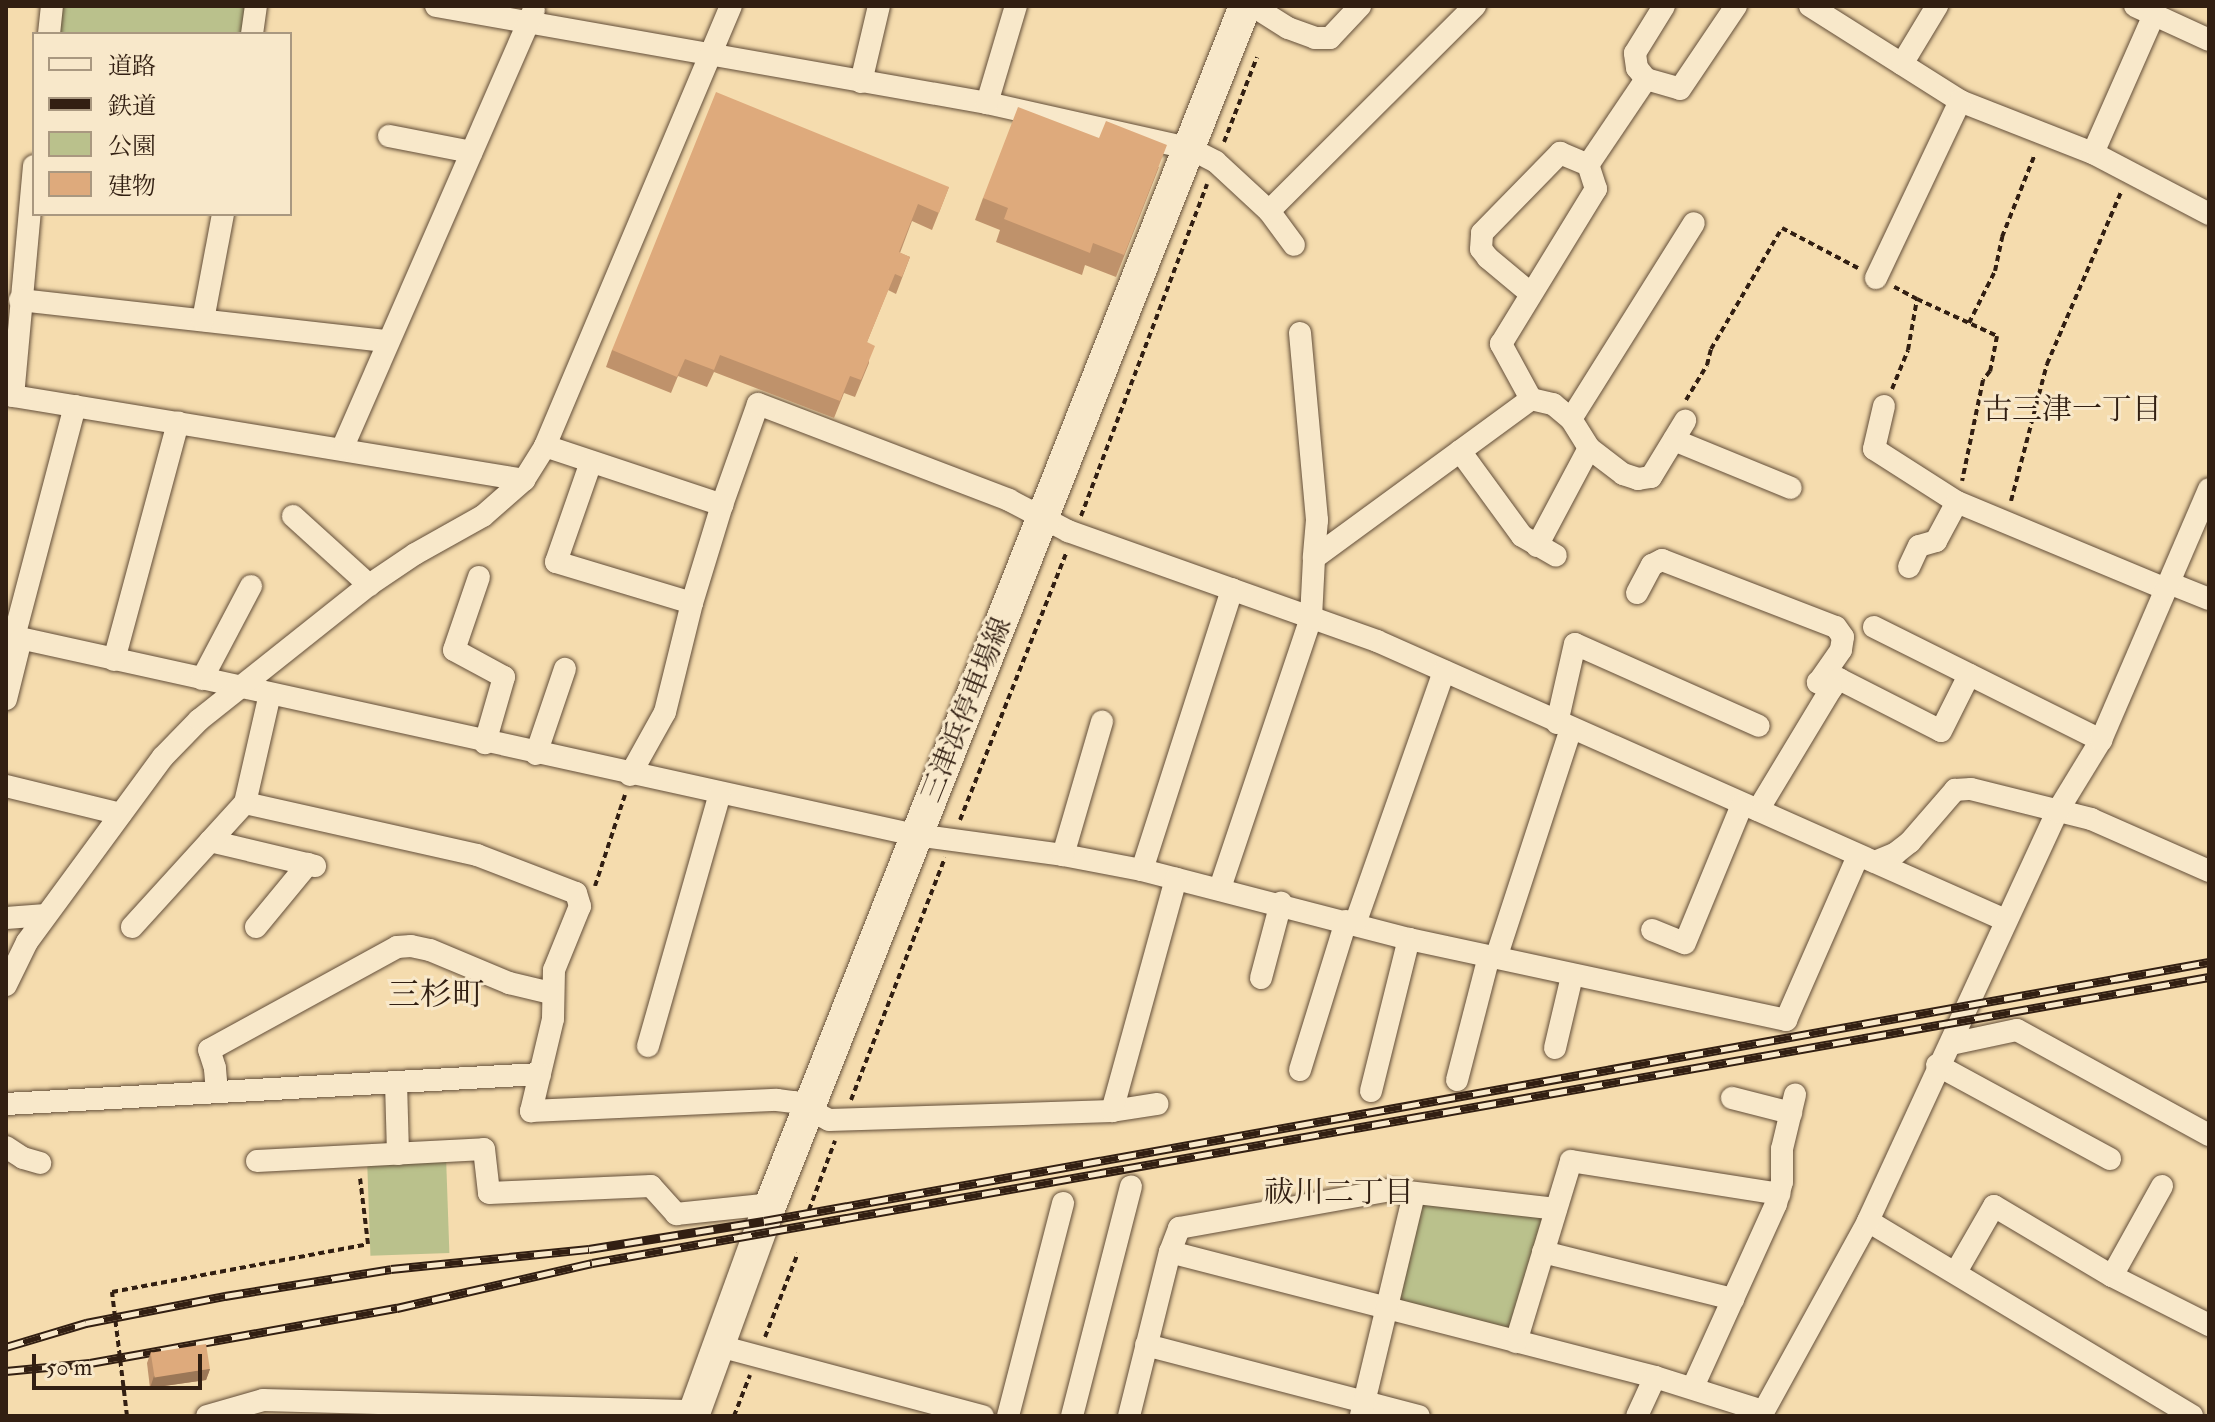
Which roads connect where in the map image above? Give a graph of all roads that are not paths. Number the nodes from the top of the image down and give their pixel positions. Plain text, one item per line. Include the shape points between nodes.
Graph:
1 (52, 6) edge
2 (256, 6) edge
3 (436, 6) edge
4 (731, 6) edge
5 (879, 6) edge
6 (1016, 6) edge
7 (1360, 6) edge
8 (1475, 6) edge
9 (1664, 6) edge
10 (1736, 6) edge
11 (1810, 6) edge
12 (1937, 6) edge
13 (1256, 10) edge
14 (2143, 10) edge
15 (532, 13) edge
16 (49, 32) edge
17 (252, 32) edge
18 (2209, 40) edge
19 (707, 55) junction
20 (1902, 64) junction
21 (1646, 79) junction
22 (861, 82) junction
23 (1960, 101) junction
24 (987, 103) junction
25 (389, 136) dead end
26 (471, 152) junction
27 (2093, 153) junction
28 (1202, 155) junction
29 (1588, 165) junction
30 (32, 176) edge
31 (1269, 211) junction
32 (2209, 214) edge
33 (223, 216) edge
34 (1694, 223) dead end
35 (1294, 245) dead end
36 (14, 262) edge
37 (1876, 278) road end
38 (1530, 293) junction
39 (20, 300) junction
40 (203, 320) junction
41 (12, 329) edge
42 (1300, 333) dead end
43 (388, 341) junction
44 (1531, 399) junction
45 (75, 406) junction
46 (1884, 406) road end
47 (1571, 419) junction
48 (178, 422) junction
49 (545, 446) junction
50 (1589, 448) junction
51 (342, 449) junction
52 (1460, 451) junction
53 (591, 462) junction
54 (1780, 476) dead end
55 (524, 480) junction
56 (2209, 489) edge
57 (1958, 501) junction
58 (722, 505) junction
59 (293, 516) dead end
60 (1045, 518) junction
61 (1314, 558) junction
62 (1909, 567) dead end
63 (479, 577) dead end
64 (369, 585) junction
65 (251, 586) dead end
66 (2168, 586) junction
67 (1232, 589) junction
68 (1637, 593) dead end
69 (2209, 599) edge
70 (692, 603) junction
71 (1311, 618) junction
72 (1874, 627) dead end
73 (14, 637) edge
74 (114, 660) junction
75 (565, 669) dead end
76 (1444, 671) junction
77 (1969, 675) junction
78 (202, 679) junction
79 (1818, 683) junction
80 (242, 688) junction
81 (270, 694) junction
82 (6, 699) edge
83 (1102, 722) dead end
84 (1564, 726) junction
85 (1759, 726) dead end
86 (2101, 740) junction
87 (485, 743) junction
88 (536, 754) junction
89 (630, 775) junction
90 (6, 786) edge
91 (720, 794) junction
92 (245, 803) junction
93 (1750, 808) junction
94 (2057, 812) junction
95 (121, 814) junction
96 (916, 835) junction
97 (210, 841) junction
98 (1063, 855) junction
99 (1866, 859) junction
100 (1142, 870) junction
101 (2209, 871) edge
102 (1176, 879) junction
103 (1220, 888) junction
104 (1281, 903) junction
105 (46, 915) junction
106 (6, 918) edge
107 (2005, 920) junction
108 (1350, 922) junction
109 (132, 927) dead end
110 (256, 927) dead end
111 (1652, 930) dead end
112 (1409, 939) junction
113 (1492, 957) junction
114 (1572, 976) junction
115 (1261, 978) dead end
116 (6, 985) edge
117 (551, 993) junction
118 (1951, 1044) junction
119 (648, 1046) dead end
120 (1555, 1048) dead end
121 (1937, 1065) junction
122 (1300, 1070) dead end
123 (540, 1074) junction
124 (1457, 1080) dead end
125 (396, 1082) junction
126 (1371, 1091) dead end
127 (217, 1092) junction
128 (1732, 1098) dead end
129 (6, 1104) edge
130 (1157, 1104) dead end
131 (810, 1110) junction
132 (1112, 1111) junction
133 (2209, 1135) edge
134 (6, 1147) edge
135 (398, 1154) junction
136 (2110, 1159) dead end
137 (257, 1161) dead end
138 (40, 1163) dead end
139 (1131, 1186) dead end
140 (2162, 1186) dead end
141 (1414, 1194) junction
142 (1779, 1194) junction
143 (1063, 1203) dead end
144 (771, 1204) junction
145 (1556, 1209) junction
146 (1868, 1221) junction
147 (1170, 1252) junction
148 (1543, 1252) junction
149 (1956, 1272) junction
150 (2112, 1276) junction
151 (1733, 1299) junction
152 (1386, 1309) junction
153 (2209, 1325) edge
154 (1516, 1342) junction
155 (1146, 1345) junction
156 (719, 1346) junction
157 (1655, 1377) junction
158 (1693, 1387) junction
159 (1362, 1409) edge
160 (694, 1413) edge
161 (1762, 1414) edge
162 (207, 1416) edge
163 (983, 1416) edge
164 (1008, 1416) edge
165 (1072, 1416) edge
166 (1129, 1416) edge
167 (1419, 1416) edge
168 (1637, 1416) edge
169 (2192, 1416) edge

1 - 16 street
2 - 17 street
3 - 15 street
4 - 19 street
5 - 22 street
6 - 24 street
7 - 13 street via 1330,38 1315,38
8 - 31 street
9 - 21 street via 1635,53 1637,68
10 - 21 street via 1680,89
11 - 20 street
12 - 20 street
13 - 28 main road, 三津浜停車場線
14 - 18 street
14 - 27 street
15 - 19 street
15 - 26 street
19 - 22 street
19 - 49 street
20 - 23 street
21 - 29 street
22 - 24 street
23 - 27 street
23 - 37 street
24 - 28 street
25 - 26 street
26 - 43 street
27 - 32 street
28 - 31 street
28 - 60 main road, 三津浜停車場線
29 - 38 street via 1596,189
29 - 38 street via 1560,153 1482,233 1481,249 1488,258
30 - 36 street
31 - 35 street
33 - 40 street
34 - 47 street
36 - 39 street
38 - 44 street via 1501,344
39 - 40 street
39 - 41 street
40 - 43 street
41 - 45 street via 13,396
42 - 61 street via 1317,520
43 - 51 street
44 - 47 street via 1553,404
44 - 52 street
45 - 48 street
45 - 73 street
46 - 57 street via 1874,449
47 - 50 street
48 - 51 street
48 - 74 street
49 - 53 street
49 - 55 street
50 - 52 street via 1546,551 1522,536
50 - 54 street via 1623,474 1651,477 1680,430
51 - 55 street
52 - 61 street
53 - 58 street
53 - 70 street via 556,562
55 - 64 street via 483,516
56 - 66 street
57 - 62 street via 1936,541 1919,546
57 - 66 street
58 - 60 street via 758,404
58 - 70 street
59 - 64 street
60 - 67 street
60 - 96 main road, 三津浜停車場線
61 - 71 street
63 - 87 street via 454,650 504,677
64 - 80 street
65 - 78 street
66 - 69 street
66 - 86 street
67 - 71 street
67 - 100 street
68 - 79 street via 1652,565 1662,560 1836,627 1843,637 1841,650
70 - 89 street via 665,712
71 - 76 street
71 - 103 street
72 - 77 street
73 - 74 street
73 - 82 street
74 - 78 street
75 - 88 street
76 - 84 street
76 - 108 street
77 - 79 street via 1941,731 1839,679
77 - 86 street
78 - 80 street
79 - 93 street
80 - 81 street
80 - 95 street via 199,720 163,757
81 - 87 street
81 - 92 street
83 - 98 street
84 - 85 street via 1575,644
84 - 93 street
84 - 113 street
86 - 94 street
87 - 88 street
88 - 89 street
89 - 91 street
90 - 95 street
91 - 96 street
91 - 119 street
92 - 97 street
92 - 117 street via 477,855 576,893 580,899 558,956
93 - 99 street
93 - 111 street via 1685,943
94 - 99 street via 1971,789 1955,790 1896,853
94 - 101 street via 2091,819
94 - 107 street
95 - 105 street
96 - 98 street
96 - 131 main road, 三津浜停車場線
97 - 109 street
97 - 110 street via 312,865
98 - 100 street
99 - 107 street
99 - 114 street via 1786,1020
100 - 102 street
102 - 103 street
102 - 132 street
103 - 104 street
104 - 108 street
104 - 115 street
105 - 106 street
105 - 116 street
107 - 118 street
108 - 112 street
108 - 122 street
112 - 113 street
112 - 126 street
113 - 114 street
113 - 124 street
114 - 120 street
117 - 123 street via 553,1019
117 - 127 street via 509,983 430,950 397,947 209,1050
118 - 121 street
118 - 133 street via 2017,1030
121 - 136 street
121 - 146 street
123 - 125 street
123 - 131 street via 531,1111 777,1100
125 - 127 street
125 - 135 street
127 - 129 street
128 - 142 street via 1793,1104
130 - 132 street
131 - 132 street via 829,1120
131 - 144 main road, 三津浜停車場線
134 - 138 street
135 - 137 street
135 - 144 street via 484,1149 489,1193 651,1186 676,1214
139 - 165 street
140 - 150 street
141 - 145 street
141 - 147 street via 1390,1190 1190,1224 1179,1228
141 - 152 street
142 - 145 street via 1571,1161
142 - 151 street
143 - 164 street
144 - 156 main road, 三津浜停車場線
145 - 148 street
146 - 149 street
146 - 161 street
147 - 152 street
147 - 155 street
148 - 151 street
148 - 154 street
149 - 150 street via 1994,1206
149 - 169 street
150 - 153 street
151 - 158 street
152 - 154 street
152 - 159 street
154 - 157 street
155 - 159 street
155 - 166 street
156 - 160 main road, 三津浜停車場線
156 - 163 street
157 - 158 street
157 - 168 street
158 - 161 street
159 - 167 street
160 - 162 street via 263,1400

